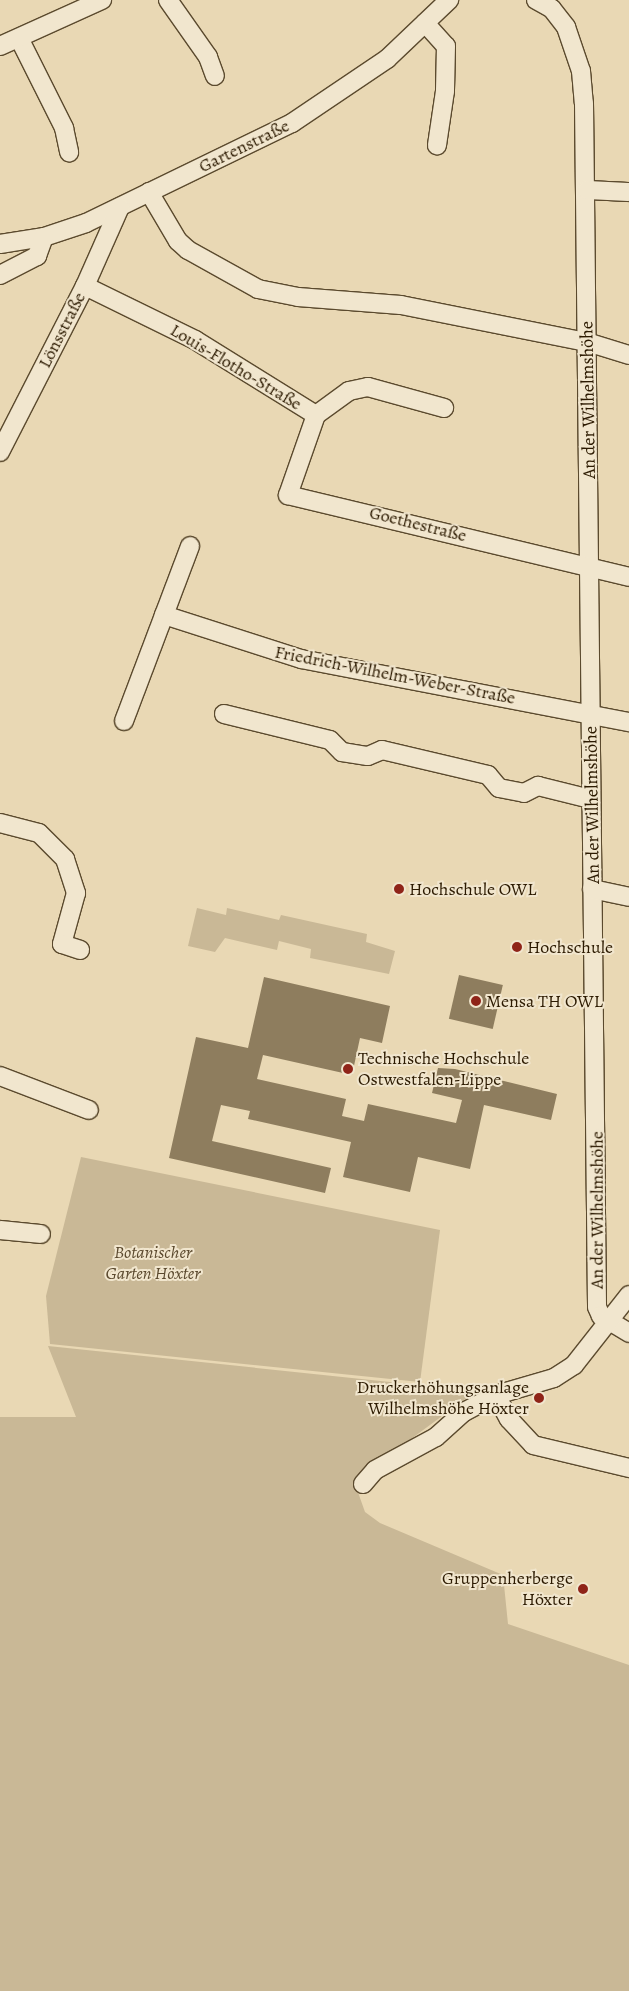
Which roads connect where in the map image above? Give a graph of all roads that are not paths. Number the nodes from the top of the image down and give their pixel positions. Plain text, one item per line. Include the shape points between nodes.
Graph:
1 (102, 0) edge
2 (168, 0) edge
3 (449, 0) edge
4 (536, 0) edge
5 (425, 23) junction
6 (19, 38) junction
7 (0, 46) edge
8 (214, 76) dead end
9 (437, 145) dead end
10 (69, 152) dead end
11 (587, 190) junction
12 (149, 192) junction
13 (629, 192) edge
14 (120, 207) junction
15 (44, 237) junction
16 (0, 244) edge
17 (0, 275) edge
18 (84, 286) junction
19 (587, 342) junction
20 (629, 355) edge
21 (444, 408) dead end
22 (316, 415) junction
23 (1, 448) edge
24 (190, 546) dead end
25 (591, 568) junction
26 (629, 577) edge
27 (164, 615) junction
28 (591, 713) junction
29 (224, 714) dead end
30 (124, 721) dead end
31 (629, 722) edge
32 (590, 799) junction
33 (0, 823) edge
34 (592, 890) junction
35 (629, 897) edge
36 (80, 950) dead end
37 (0, 1076) edge
38 (88, 1110) dead end
39 (0, 1230) edge
40 (41, 1234) dead end
41 (629, 1295) edge
42 (607, 1321) junction
43 (629, 1333) edge
44 (496, 1395) junction
45 (629, 1468) edge
46 (363, 1484) dead end

1 - 6 street
2 - 8 street via 208,57
3 - 5 street, Gartenstraße
4 - 11 street, An der Wilhelmshöhe via 552,9 575,47 584,103
5 - 9 street via 446,46 445,91
5 - 12 street, Gartenstraße via 387,59 327,103
6 - 7 street
6 - 10 street via 64,128
11 - 13 street
11 - 19 street, An der Wilhelmshöhe
12 - 14 street, Gartenstraße
12 - 19 street via 188,250 258,289 298,297 401,305
14 - 15 street, Gartenstraße
14 - 18 street, Lönsstraße
15 - 16 street, Gartenstraße
15 - 17 street via 37,256
18 - 22 street, Louis-Flotho-Straße via 195,340
18 - 23 street, Lönsstraße
19 - 20 street
19 - 25 street, An der Wilhelmshöhe
21 - 22 street, Louis-Flotho-Straße via 368,387 349,391
22 - 25 street, Goethestraße via 288,494
24 - 27 street
25 - 26 street, Goethestraße
25 - 28 street, An der Wilhelmshöhe
27 - 28 street, Friedrich-Wilhelm-Weber-Straße via 301,659
27 - 30 street
28 - 31 street, Friedrich-Wilhelm-Weber-Straße
28 - 32 street, An der Wilhelmshöhe
29 - 32 street via 330,740 342,752 368,756 382,750 488,775 499,788 524,792 538,786
32 - 34 street, An der Wilhelmshöhe
33 - 36 street via 39,833 65,859 76,893 62,944
34 - 35 street
34 - 42 street, An der Wilhelmshöhe via 597,1307
37 - 38 street
39 - 40 street
41 - 42 street
42 - 43 street
42 - 44 street via 574,1365 554,1378
44 - 45 street via 508,1420 533,1445
44 - 46 street via 464,1412 436,1437 375,1470

